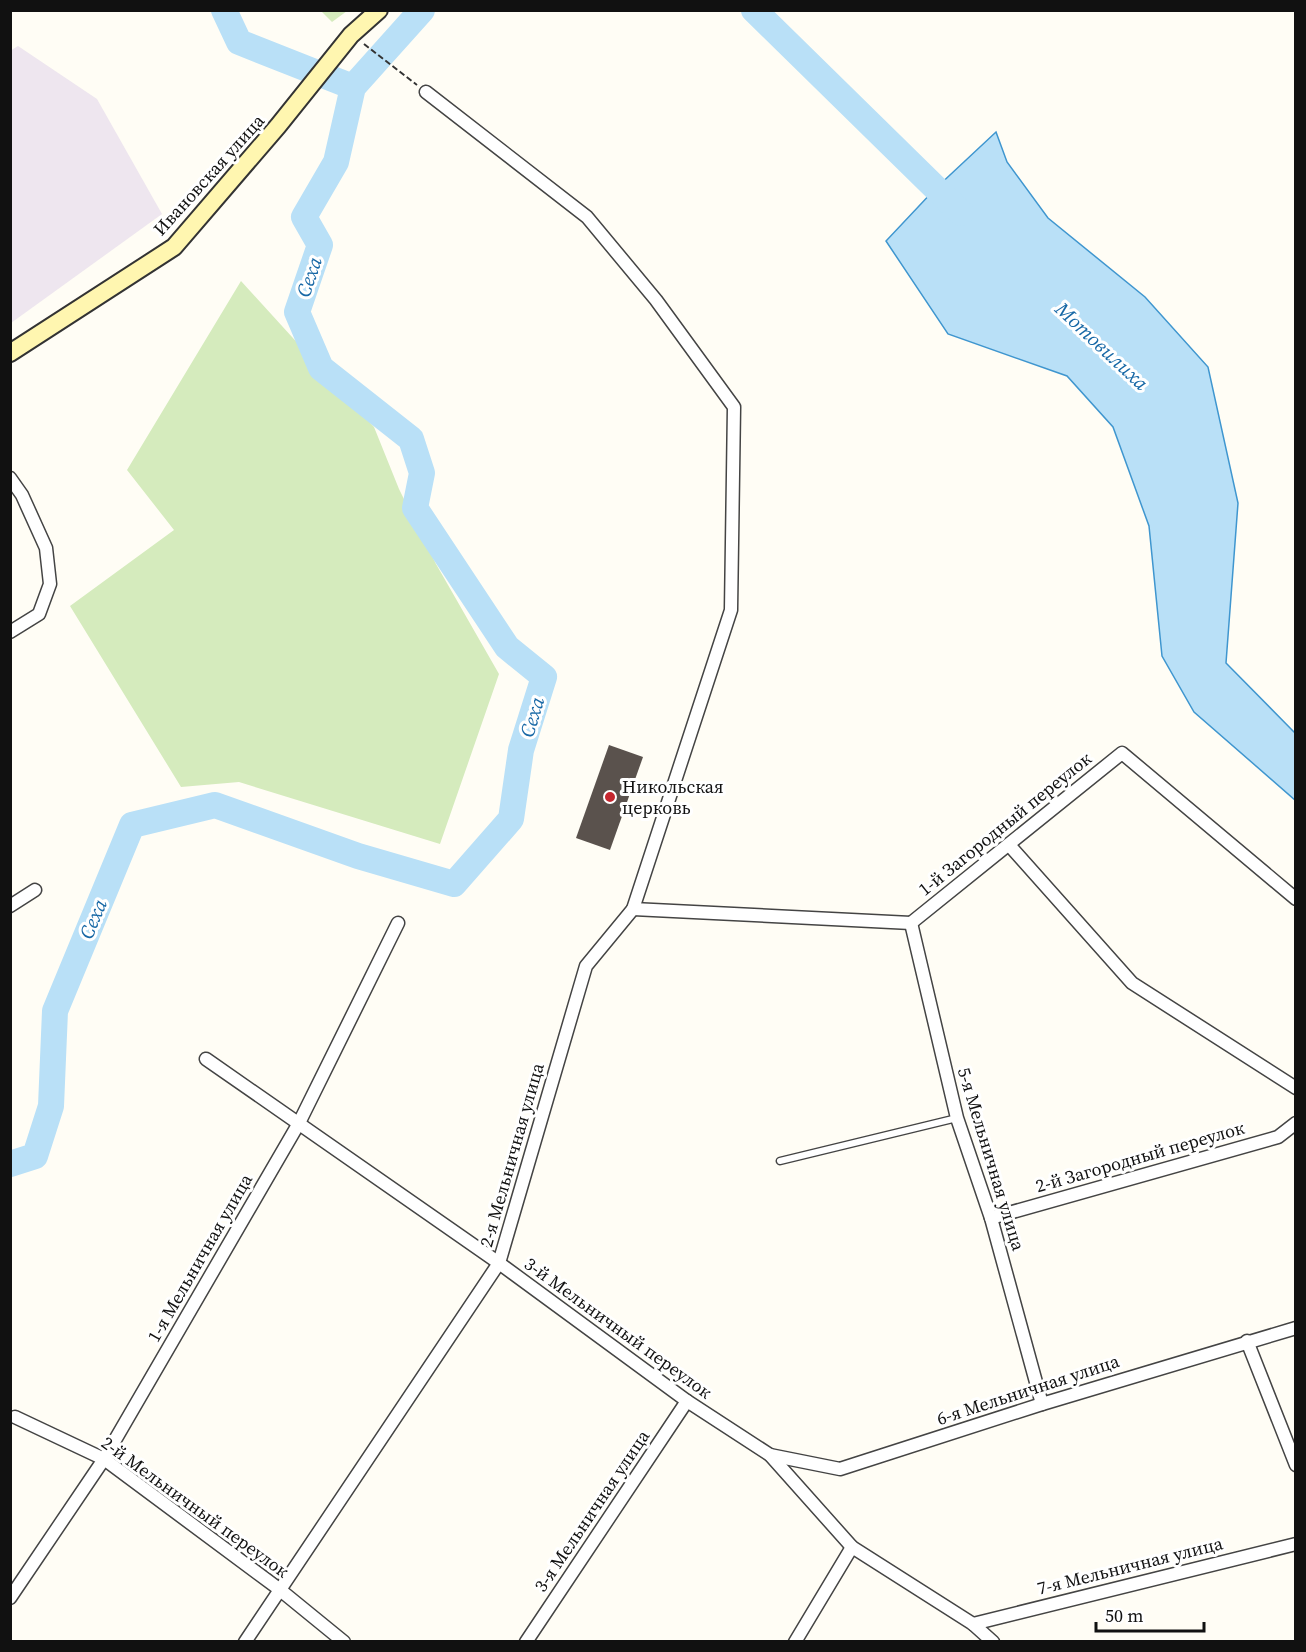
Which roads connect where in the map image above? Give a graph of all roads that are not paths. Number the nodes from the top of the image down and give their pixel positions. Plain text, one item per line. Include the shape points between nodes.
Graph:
1 (379, 10) edge
2 (426, 92) road end
3 (10, 353) edge
4 (10, 478) edge
5 (10, 632) edge
6 (1010, 846) junction
7 (35, 890) dead end
8 (1296, 899) edge
9 (10, 906) edge
10 (633, 909) junction
11 (398, 923) dead end
12 (911, 923) junction
13 (206, 1059) dead end
14 (1296, 1088) edge
15 (957, 1118) junction
16 (299, 1123) junction
17 (1296, 1124) edge
18 (780, 1161) dead end
19 (991, 1218) junction
20 (499, 1263) junction
21 (1296, 1328) edge
22 (1247, 1341) junction
23 (687, 1401) junction
24 (1042, 1404) junction
25 (15, 1417) dead end
26 (770, 1455) junction
27 (104, 1458) junction
28 (1296, 1465) edge
29 (1296, 1544) edge
30 (852, 1547) junction
31 (279, 1589) junction
32 (10, 1598) edge
33 (973, 1624) junction
34 (245, 1641) edge
35 (344, 1641) edge
36 (526, 1641) edge
37 (795, 1641) edge
38 (993, 1641) edge

1 - 3 street, Ивановская улица via 347,41 174,247
2 - 10 street, 2-я Мельничная улица via 587,217 656,300 734,407 731,610
4 - 5 street via 46,548 50,584 39,614
6 - 8 street, 1-й Загородный переулок via 1122,753
6 - 12 street, 1-й Загородный переулок
6 - 14 street via 1132,983
7 - 9 street
10 - 12 street
10 - 20 street, 2-я Мельничная улица via 586,966
11 - 16 street, 1-я Мельничная улица
12 - 15 street, 5-я Мельничная улица
13 - 16 street, 3-й Мельничный переулок
15 - 18 lane
15 - 19 street, 5-я Мельничная улица
16 - 20 street, 3-й Мельничный переулок
16 - 27 street, 1-я Мельничная улица
17 - 19 street, 2-й Загородный переулок via 1278,1137
19 - 24 street, 5-я Мельничная улица
20 - 23 street, 3-й Мельничный переулок
20 - 31 street, 2-я Мельничная улица
21 - 22 street, 6-я Мельничная улица
22 - 24 street, 6-я Мельничная улица
22 - 28 street
23 - 26 street, 3-й Мельничный переулок
23 - 36 street, 3-я Мельничная улица
24 - 26 street, 6-я Мельничная улица via 840,1469
25 - 27 street, 2-й Мельничный переулок
26 - 30 street, 3-й Мельничный переулок
27 - 31 street, 2-й Мельничный переулок
27 - 32 street, 1-я Мельничная улица
29 - 33 street, 7-я Мельничная улица
30 - 33 street, 3-й Мельничный переулок
30 - 37 street
31 - 34 street, 2-я Мельничная улица
31 - 35 street, 2-й Мельничный переулок
33 - 38 street, 3-й Мельничный переулок

